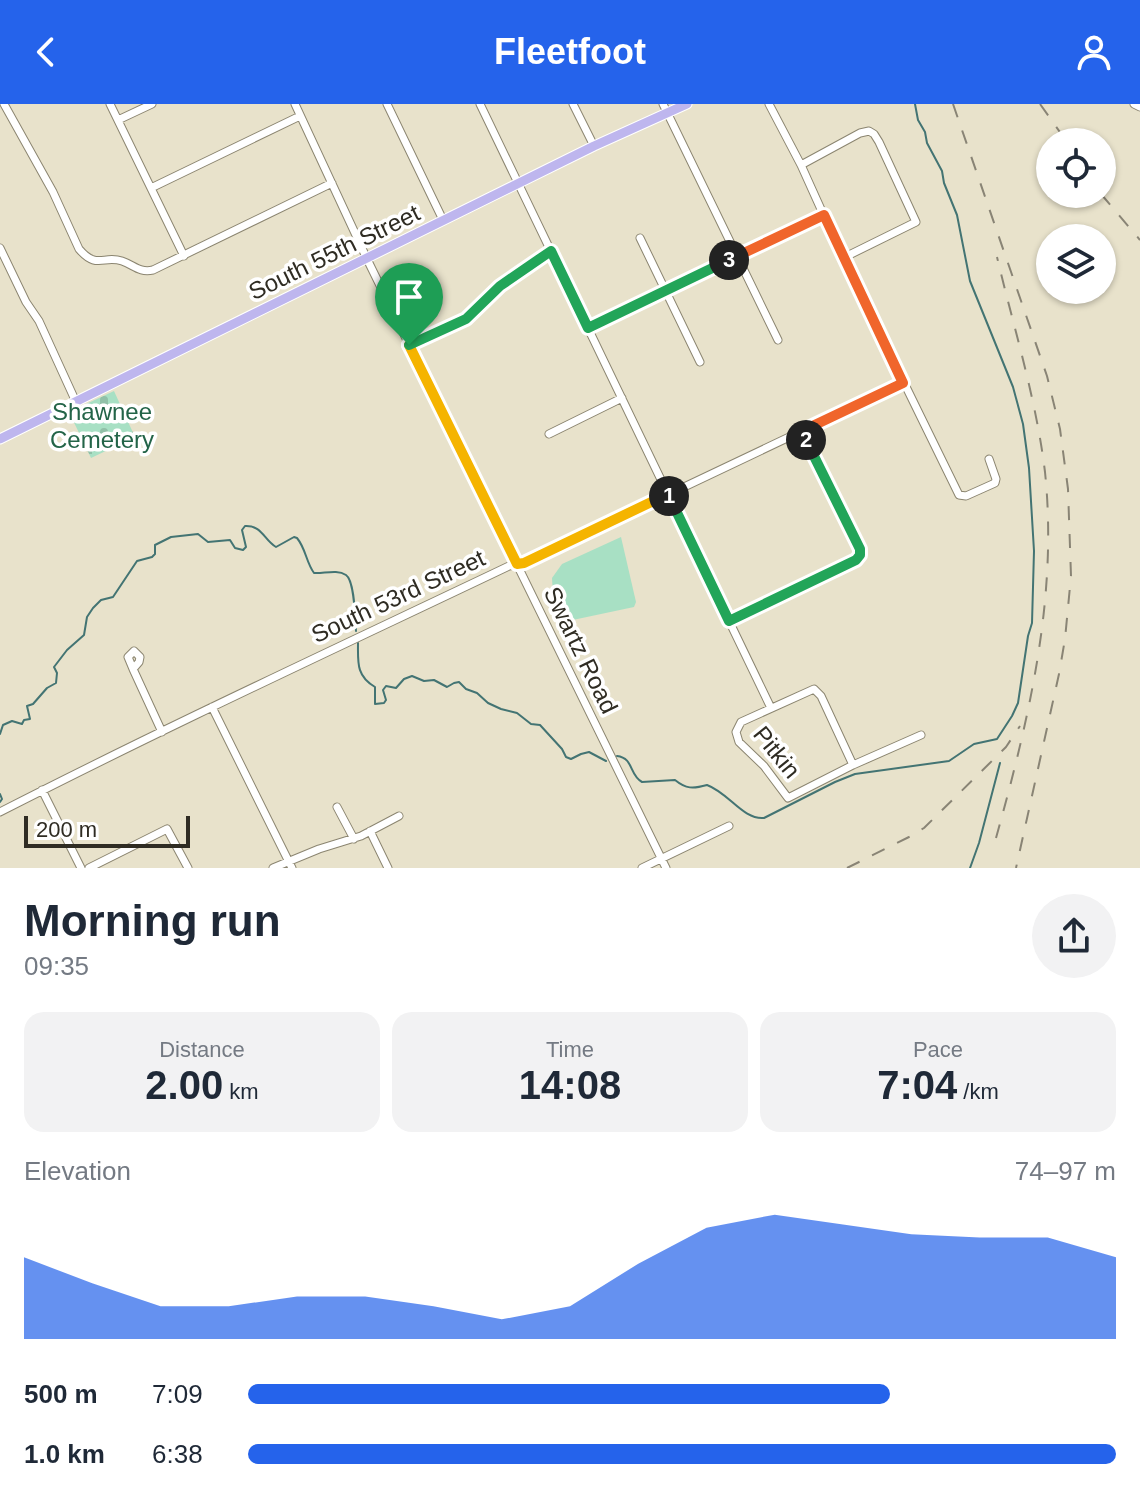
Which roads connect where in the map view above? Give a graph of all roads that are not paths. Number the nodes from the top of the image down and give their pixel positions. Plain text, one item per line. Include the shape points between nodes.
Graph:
1 (110, 104) edge
2 (152, 104) edge
3 (387, 104) edge
4 (480, 104) edge
5 (573, 104) edge
6 (687, 104) edge
7 (769, 104) edge
8 (1134, 104) edge
9 (7, 105) edge
10 (297, 105) edge
11 (1140, 107) edge
12 (666, 109) edge
13 (300, 116) junction
14 (118, 120) junction
15 (594, 146) junction
16 (801, 165) junction
17 (332, 183) junction
18 (519, 183) junction
19 (151, 188) junction
20 (824, 215) junction
21 (443, 220) junction
22 (640, 238) dead end
23 (0, 248) edge
24 (551, 251) junction
25 (184, 256) junction
26 (737, 256) junction
27 (843, 258) junction
28 (367, 259) junction
29 (665, 291) junction
30 (588, 328) junction
31 (778, 340) dead end
32 (409, 345) junction
33 (700, 362) dead end
34 (903, 383) junction
35 (622, 398) junction
36 (76, 402) junction
37 (802, 431) junction
38 (549, 434) dead end
39 (0, 439) edge
40 (989, 459) dead end
41 (668, 494) junction
42 (517, 564) junction
43 (729, 621) junction
44 (133, 669) dead end
45 (212, 707) junction
46 (771, 708) junction
47 (162, 732) junction
48 (921, 735) dead end
49 (853, 765) junction
50 (42, 790) junction
51 (337, 807) dead end
52 (0, 812) edge
53 (399, 816) dead end
54 (729, 826) dead end
55 (370, 831) junction
56 (354, 839) junction
57 (662, 858) junction
58 (290, 864) edge
59 (81, 868) edge
60 (89, 868) edge
61 (188, 868) edge
62 (273, 868) edge
63 (388, 868) edge
64 (642, 868) edge
65 (666, 868) edge

1 - 14 street
2 - 14 street
3 - 21 street
4 - 18 street
5 - 15 street
6 - 12 main road, South 55th Street
7 - 16 street
8 - 11 street
9 - 25 street via 85,256 121,260 142,272
10 - 13 street, Swartz Road
12 - 15 main road, South 55th Street
12 - 26 street
13 - 17 street, Swartz Road
13 - 19 street
14 - 19 street
15 - 18 main road, South 55th Street
16 - 20 street
16 - 27 street via 869,131 916,222
17 - 25 street
17 - 28 street, Swartz Road
18 - 21 main road, South 55th Street
18 - 24 street
19 - 25 street
20 - 26 street
20 - 27 street
21 - 28 main road, South 55th Street
22 - 29 street
23 - 36 street
24 - 30 street
24 - 32 street via 500,286 466,319
26 - 29 street
26 - 31 street
27 - 34 street
28 - 32 street, Swartz Road
28 - 36 main road, South 55th Street
29 - 30 street
29 - 33 street
30 - 35 street
32 - 42 street, Swartz Road
34 - 37 street, South 53rd Street
34 - 40 street via 959,495 994,485
35 - 38 street
35 - 41 street
36 - 39 main road, South 55th Street
37 - 41 street, South 53rd Street
37 - 43 street via 860,555
41 - 42 street, South 53rd Street
41 - 43 street
42 - 45 street, South 53rd Street
42 - 57 street, Swartz Road
43 - 46 street
44 - 47 street
45 - 47 street, South 53rd Street
45 - 58 street
46 - 49 street via 814,689
46 - 49 street, Pitkin via 741,722 736,732 788,798
47 - 50 street, South 53rd Street
48 - 49 street
50 - 52 street, South 53rd Street
50 - 59 street
51 - 56 street
53 - 55 street
54 - 57 street
55 - 56 street
55 - 63 street
56 - 58 street
57 - 64 street
57 - 65 street, Swartz Road
58 - 62 street
60 - 61 street via 167,829

